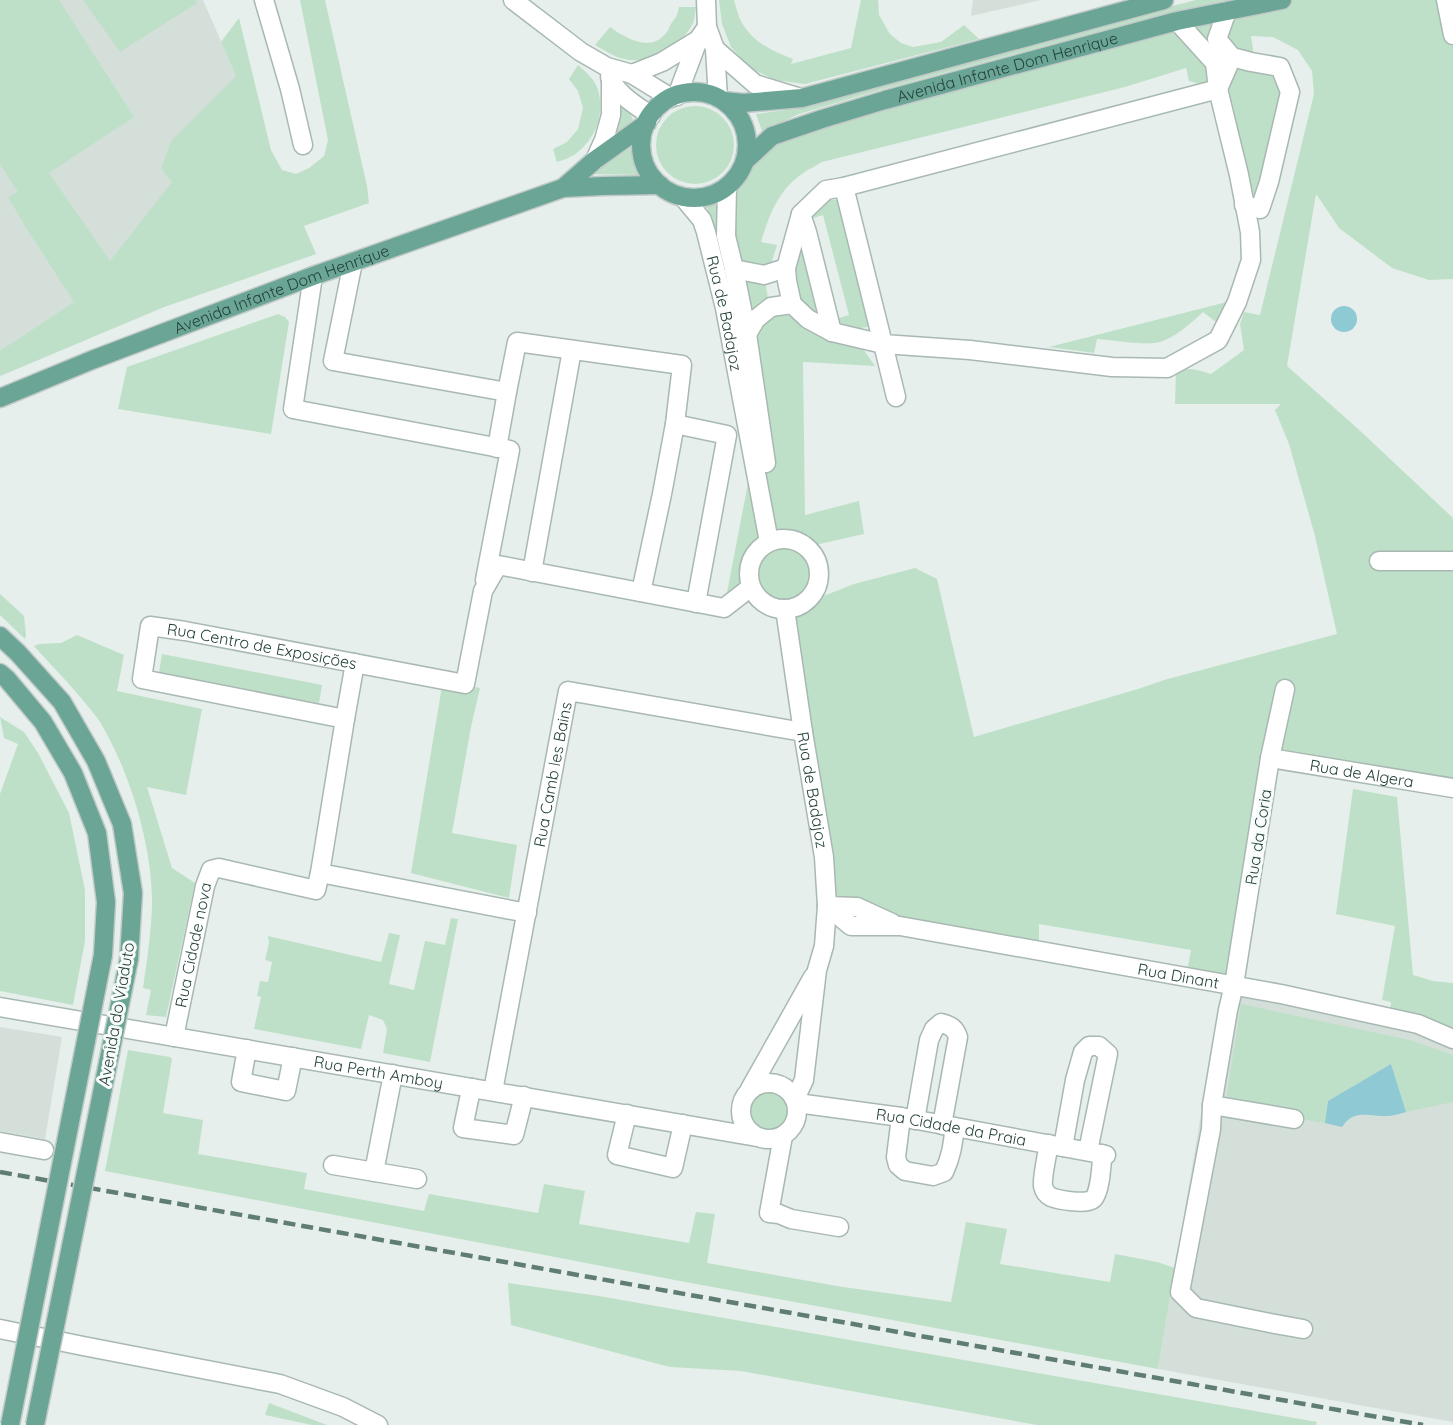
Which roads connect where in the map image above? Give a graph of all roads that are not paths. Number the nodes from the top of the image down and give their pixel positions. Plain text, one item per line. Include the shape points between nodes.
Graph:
1 (264, 0) edge
2 (513, 0) edge
3 (705, 0) edge
4 (1164, 0) edge
5 (1282, 0) edge
6 (1446, 0) edge
7 (1227, 11) junction
8 (1177, 21) junction
9 (703, 33) junction
10 (1453, 35) edge
11 (715, 49) junction
12 (1232, 57) junction
13 (609, 74) junction
14 (632, 74) junction
15 (1218, 88) junction
16 (674, 97) junction
17 (802, 98) junction
18 (721, 100) junction
19 (649, 120) junction
20 (303, 145) dead end
21 (595, 160) junction
22 (745, 161) junction
23 (660, 185) junction
24 (727, 186) junction
25 (844, 187) junction
26 (564, 188) junction
27 (683, 197) junction
28 (1244, 205) junction
29 (801, 214) junction
30 (353, 262) junction
31 (786, 268) junction
32 (734, 269) junction
33 (313, 276) junction
34 (792, 304) junction
35 (832, 332) junction
36 (747, 334) junction
37 (883, 344) junction
38 (572, 350) junction
39 (507, 392) junction
40 (896, 397) dead end
41 (0, 398) edge
42 (675, 424) junction
43 (497, 448) junction
44 (773, 541) junction
45 (1379, 561) dead end
46 (1453, 561) edge
47 (532, 572) junction
48 (751, 587) junction
49 (483, 591) junction
50 (641, 592) junction
51 (696, 603) junction
52 (785, 609) junction
53 (0, 636) edge
54 (355, 663) junction
55 (0, 673) edge
56 (1285, 689) dead end
57 (345, 719) junction
58 (803, 732) junction
59 (1270, 758) junction
60 (1453, 788) edge
61 (320, 873) junction
62 (827, 906) junction
63 (527, 913) junction
64 (817, 970) junction
65 (1234, 985) junction
66 (0, 1007) edge
67 (174, 1037) junction
68 (1453, 1039) edge
69 (247, 1049) junction
70 (293, 1057) junction
71 (393, 1074) junction
72 (472, 1088) junction
73 (750, 1089) junction
74 (493, 1091) junction
75 (524, 1096) junction
76 (796, 1101) junction
77 (1212, 1104) junction
78 (627, 1114) junction
79 (908, 1118) junction
80 (1294, 1119) dead end
81 (683, 1124) junction
82 (948, 1126) junction
83 (789, 1130) junction
84 (757, 1137) junction
85 (0, 1142) edge
86 (1056, 1146) junction
87 (44, 1150) dead end
88 (1099, 1153) junction
89 (333, 1165) dead end
90 (374, 1172) junction
91 (417, 1179) dead end
92 (839, 1227) dead end
93 (0, 1329) edge
94 (1303, 1329) dead end
95 (10, 1425) edge
96 (35, 1425) edge
97 (378, 1425) edge

1 - 20 street
2 - 13 street
3 - 9 street
4 - 17 main road, Avenida Infante Dom Henrique
5 - 7 main road, Avenida Infante Dom Henrique
6 - 10 street
7 - 8 main road, Avenida Infante Dom Henrique
7 - 12 street via 1217,39
8 - 15 street via 1215,63
8 - 22 main road, Avenida Infante Dom Henrique via 822,119 772,136
9 - 11 street
9 - 14 street via 662,62
9 - 16 street
11 - 17 street via 755,84
11 - 18 street
12 - 15 street
12 - 28 street via 1280,67 1290,92 1260,209
13 - 14 street
13 - 19 street
13 - 21 street via 611,115
14 - 16 street
15 - 25 street
15 - 28 street
16 - 18 main road via 701,93
16 - 19 main road
17 - 18 main road, Avenida Infante Dom Henrique via 743,103
18 - 22 main road via 734,110 745,130
19 - 21 main road, Avenida Infante Dom Henrique
19 - 23 main road via 642,149 647,168
21 - 26 main road, Avenida Infante Dom Henrique
22 - 24 main road
23 - 26 main road, Avenida Infante Dom Henrique
23 - 27 main road
24 - 27 main road via 709,196
24 - 32 street via 725,229
25 - 29 street via 826,190
25 - 37 street
26 - 30 main road, Avenida Infante Dom Henrique
27 - 44 street, Rua de Badajoz via 702,220 712,254
28 - 37 street via 1251,260 1237,302 1218,340 1167,368 1112,367
29 - 31 street
29 - 35 street
30 - 33 main road, Avenida Infante Dom Henrique
30 - 39 street via 333,361
31 - 32 street via 764,275
31 - 34 street
32 - 36 street
33 - 41 main road, Avenida Infante Dom Henrique
33 - 43 street via 293,409
34 - 35 street via 808,319
34 - 36 street via 771,308 756,319
35 - 37 street
36 - 44 street
37 - 40 street
38 - 39 street via 517,342
38 - 42 street via 682,365
38 - 47 street
39 - 43 street
42 - 50 street
42 - 51 street via 727,435
43 - 49 street via 510,450
44 - 48 street via 758,551 751,562
44 - 52 street via 788,539 806,547 819,573 815,590 807,600
45 - 46 street
47 - 49 street, Rua Centro de Exposições via 498,565
47 - 50 street, Rua Centro de Exposições
48 - 51 street, Rua Centro de Exposições via 724,608
48 - 52 street via 768,605
49 - 54 street, Rua Centro de Exposições via 465,684
50 - 51 street, Rua Centro de Exposições
52 - 58 street, Rua de Badajoz
53 - 96 main road, Avenida do Viaduto, bridge via 62,702 96,761 122,824 133,893 129,958
54 - 57 street
54 - 57 street, Rua Centro de Exposições via 150,626 142,679
55 - 95 main road, Avenida do Viaduto, bridge via 43,722 74,773 97,833 106,902 103,955
56 - 59 street, Rua da Coria
57 - 61 street
58 - 62 street, Rua de Badajoz via 824,857
58 - 63 street, Rua Camb les Bains via 568,691
59 - 60 street, Rua de Algera
59 - 65 street, Rua da Coria
61 - 63 street
61 - 67 street, Rua Cidade nova via 316,890 219,868 211,870
62 - 64 street, Rua de Badajoz via 824,946
62 - 65 street, Rua Dinant via 857,907 900,926
63 - 74 street, Rua Camb les Bains
64 - 73 street
64 - 76 street via 804,1080
65 - 68 street, Rua Dinant via 1418,1024
65 - 77 street, Rua da Coria
66 - 67 street, Rua Perth Amboy
67 - 69 street, Rua Perth Amboy
69 - 70 street, Rua Perth Amboy
69 - 70 street via 241,1082 286,1091
70 - 71 street, Rua Perth Amboy
71 - 72 street, Rua Perth Amboy
71 - 90 street
72 - 74 street, Rua Perth Amboy
72 - 75 street via 463,1128 514,1136
73 - 76 street via 768,1082 778,1083
73 - 84 street via 744,1096 741,1114 743,1123
74 - 75 street, Rua Perth Amboy
75 - 78 street, Rua Perth Amboy
76 - 79 street, Rua Cidade da Praia
76 - 83 street via 798,1110
77 - 80 street
77 - 94 street, Rua da Coria via 1180,1292 1196,1308
78 - 81 street, Rua Perth Amboy
78 - 81 street via 617,1155 673,1168
79 - 82 street, Rua Cidade da Praia
79 - 82 street via 896,1157 898,1165 906,1171 933,1176 944,1172 954,1143
79 - 82 street via 929,1040 941,1023 956,1030 958,1037
81 - 84 street, Rua Perth Amboy
82 - 86 street, Rua Cidade da Praia
83 - 84 street via 774,1139
83 - 92 street via 769,1213
85 - 87 street
86 - 88 street, Rua Cidade da Praia
86 - 88 street via 1043,1185 1046,1194 1084,1203 1097,1194 1102,1164
86 - 88 street via 1083,1052 1089,1046 1099,1046 1108,1054
89 - 90 street
90 - 91 street
93 - 97 street via 280,1384 343,1407

